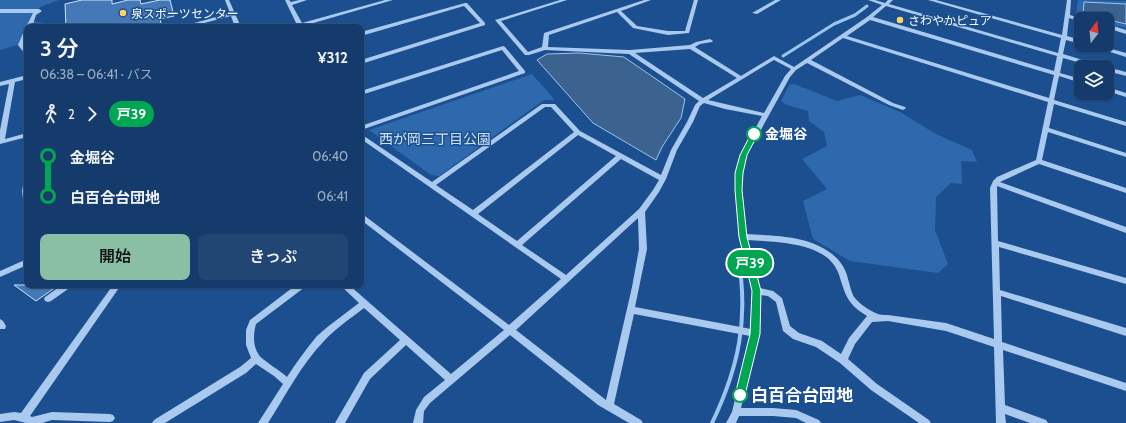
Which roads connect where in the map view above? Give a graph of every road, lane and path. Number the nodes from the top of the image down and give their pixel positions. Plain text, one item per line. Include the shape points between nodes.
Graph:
1 (227, 0) edge
2 (305, 0) edge
3 (391, 0) edge
4 (565, 0) edge
5 (649, 0) edge
6 (696, 0) edge
7 (778, 0) edge
8 (870, 0) edge
9 (892, 0) edge
10 (930, 0) edge
11 (1069, 0) edge
12 (288, 2) edge
13 (886, 5) junction
14 (617, 10) junction
15 (0, 11) edge
16 (755, 13) dead end
17 (232, 14) junction
18 (1067, 16) junction
19 (869, 18) junction
20 (1074, 18) edge
21 (30, 24) edge
22 (194, 24) edge
23 (237, 24) edge
24 (299, 24) edge
25 (307, 24) edge
26 (1114, 28) edge
27 (1126, 32) edge
28 (364, 33) edge
29 (842, 36) junction
30 (1064, 37) junction
31 (24, 38) edge
32 (1074, 40) edge
33 (710, 41) dead end
34 (691, 47) junction
35 (545, 48) junction
36 (24, 49) edge
37 (630, 52) junction
38 (1114, 52) edge
39 (1060, 55) junction
40 (1126, 55) edge
41 (806, 60) junction
42 (1077, 60) edge
43 (364, 61) edge
44 (794, 69) junction
45 (1114, 71) edge
46 (1056, 74) junction
47 (1126, 74) edge
48 (24, 78) edge
49 (741, 78) junction
50 (1074, 79) edge
51 (12, 82) junction
52 (0, 84) edge
53 (1114, 91) edge
54 (364, 92) edge
55 (1126, 95) edge
56 (703, 100) junction
57 (1051, 100) junction
58 (903, 108) dead end
59 (765, 115) junction
60 (1126, 124) edge
61 (364, 127) edge
62 (1045, 129) junction
63 (578, 132) junction
64 (24, 136) edge
65 (364, 138) edge
66 (0, 143) edge
67 (1126, 155) edge
68 (620, 156) junction
69 (1039, 160) junction
70 (663, 179) junction
71 (994, 183) junction
72 (432, 185) junction
73 (1126, 191) edge
74 (641, 211) junction
75 (473, 214) junction
76 (364, 218) edge
77 (1126, 230) edge
78 (743, 237) junction
79 (995, 243) junction
80 (517, 245) junction
81 (24, 263) edge
82 (0, 274) edge
83 (566, 279) junction
84 (1126, 281) edge
85 (64, 288) edge
86 (115, 288) edge
87 (298, 288) edge
88 (348, 288) edge
89 (757, 291) junction
90 (997, 292) junction
91 (48, 299) dead end
92 (365, 303) junction
93 (631, 310) junction
94 (878, 318) junction
95 (510, 330) junction
96 (1126, 332) edge
97 (755, 334) junction
98 (406, 339) junction
99 (998, 344) junction
100 (256, 359) junction
101 (843, 360) junction
102 (450, 380) junction
103 (288, 383) junction
104 (1126, 387) edge
105 (609, 406) junction
106 (1000, 408) junction
107 (736, 412) junction
108 (0, 418) edge
109 (110, 418) dead end
110 (32, 420) edge
111 (631, 422) edge
112 (157, 423) edge
113 (263, 423) edge
114 (340, 423) edge
115 (418, 423) edge
116 (731, 423) edge
117 (816, 423) edge
118 (926, 423) edge
119 (1001, 423) edge
120 (1043, 423) edge

1 - 17 street
2 - 12 street
3 - 25 street
4 - 35 street via 498,20 527,54
5 - 14 street
6 - 14 street via 687,32 668,33 635,27
7 - 16 street
8 - 13 street
9 - 13 street
10 - 30 street
11 - 18 street
12 - 24 street
13 - 19 street
13 - 39 street
14 - 35 street via 546,34
15 - 21 street via 39,11 34,14
17 - 22 street
17 - 23 street
18 - 20 street
18 - 30 street
19 - 29 street
19 - 46 street
26 - 27 street
28 - 43 street via 465,4 483,24
29 - 41 street
29 - 57 street
30 - 32 street
30 - 39 street
31 - 36 street via 21,45
33 - 34 street
34 - 37 street
34 - 49 street
35 - 37 street
37 - 56 street
38 - 40 street
39 - 42 street
39 - 46 street
41 - 44 street
41 - 58 street
44 - 49 street via 774,58
44 - 59 street
45 - 47 street
46 - 50 street
46 - 57 street
48 - 51 street
49 - 56 street
51 - 52 street
51 - 66 street
53 - 55 street
54 - 61 street via 503,48 523,72
56 - 59 street
56 - 70 street via 698,105
57 - 60 street
57 - 62 street
59 - 78 street via 744,155 739,173 738,190
62 - 67 street
62 - 69 street
63 - 68 street
63 - 72 street via 553,105 544,105
63 - 75 street
64 - 66 street
65 - 72 street
68 - 70 street
68 - 80 street
69 - 71 street
69 - 73 street
70 - 74 street
71 - 77 street
71 - 79 street via 992,194
72 - 75 street
74 - 83 street
74 - 93 street via 643,249
75 - 80 street
76 - 95 street
78 - 89 street
78 - 94 street via 789,240 828,254 840,266 852,300
79 - 84 street
79 - 90 street
80 - 83 street
81 - 82 street
83 - 95 street
85 - 91 street
86 - 110 street
87 - 100 street via 253,322 250,345
88 - 92 street
89 - 97 street
89 - 101 street via 770,293 779,300 786,328 796,336 819,344
90 - 96 street
90 - 99 street
92 - 98 street
92 - 103 street via 316,344
93 - 97 street
93 - 105 street
94 - 99 street via 946,326
94 - 101 street via 870,319 863,326
95 - 102 street
95 - 105 street via 565,375
97 - 107 street
98 - 102 street
98 - 114 street via 367,376
99 - 104 street
99 - 106 street
100 - 103 street
100 - 112 street
101 - 118 street via 874,388
102 - 115 street via 426,400 420,410
103 - 113 street
105 - 111 street
106 - 119 street
106 - 120 street
107 - 116 street
107 - 117 street via 796,414
108 - 110 street via 14,416
109 - 110 street via 52,416

